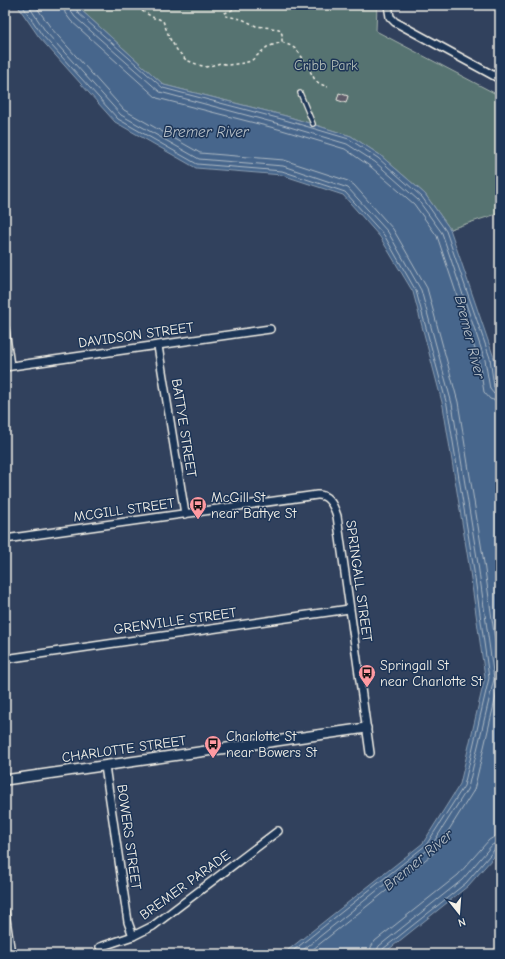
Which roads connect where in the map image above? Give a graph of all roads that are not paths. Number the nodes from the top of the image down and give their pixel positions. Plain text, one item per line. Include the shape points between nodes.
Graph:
1 (388, 5) edge
2 (500, 79) edge
3 (300, 93) dead end
4 (312, 124) dead end
5 (5, 329) edge
6 (270, 329) dead end
7 (158, 346) junction
8 (8, 366) edge
9 (317, 495) joint
10 (185, 514) junction
11 (5, 539) edge
12 (349, 609) junction
13 (5, 659) edge
14 (366, 728) junction
15 (370, 753) dead end
16 (105, 766) junction
17 (5, 780) edge
18 (278, 831) dead end
19 (5, 912) edge
20 (132, 936) junction
21 (100, 947) dead end
22 (11, 954) edge

1 - 2 street via 391,18
3 - 4 lane
5 - 8 street
6 - 7 street, DAVIDSON STREET
7 - 8 street, DAVIDSON STREET
7 - 10 street, BATTYE STREET
9 - 10 street, MCGILL STREET
9 - 12 street, SPRINGALL STREET via 327,498 337,516
10 - 11 street, MCGILL STREET
12 - 13 street, GRENVILLE STREET
12 - 14 street, SPRINGALL STREET
14 - 15 street, SPRINGALL STREET
14 - 16 street, CHARLOTTE STREET
16 - 17 street, CHARLOTTE STREET
16 - 20 street, BOWERS STREET
18 - 20 street, BREMER PARADE via 153,926
19 - 22 street
20 - 21 street, BREMER PARADE

